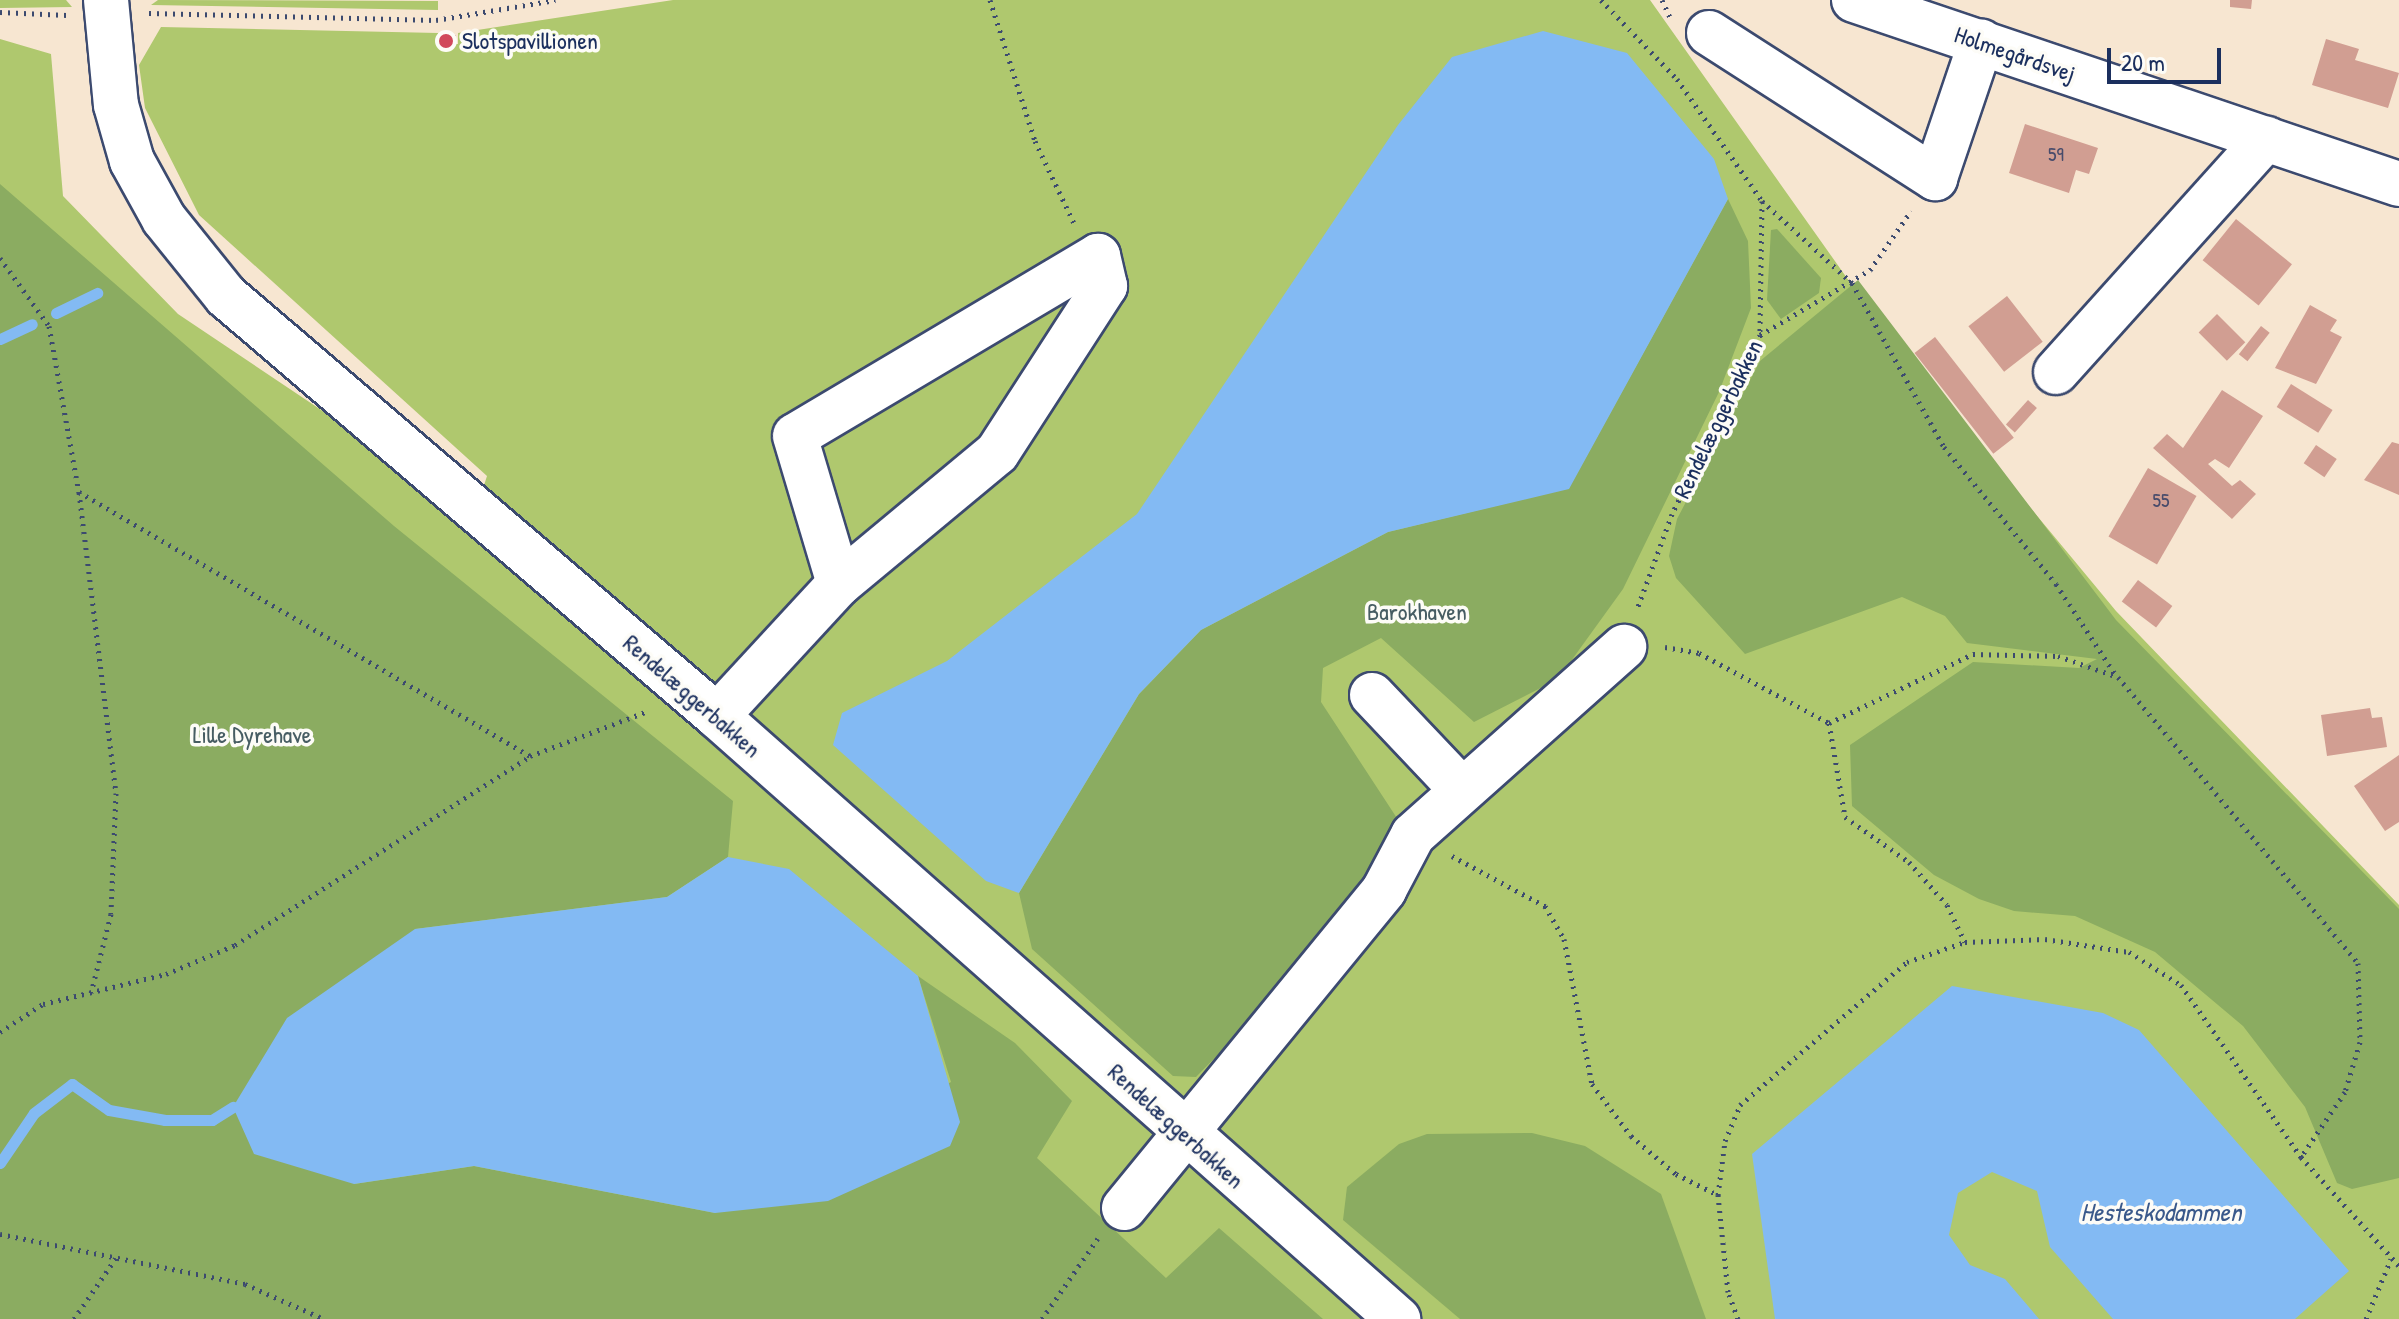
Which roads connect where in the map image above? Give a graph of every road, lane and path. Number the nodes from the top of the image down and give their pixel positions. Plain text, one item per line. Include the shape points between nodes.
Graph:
1 (555, 0) edge
2 (990, 0) edge
3 (1601, 0) edge
4 (1854, 0) edge
5 (106, 8) edge
6 (0, 12) edge
7 (1709, 33) dead end
8 (1981, 42) junction
9 (2266, 139) junction
10 (1935, 178) junction
11 (2399, 184) edge
12 (1762, 201) junction
13 (0, 258) edge
14 (1092, 260) junction
15 (1852, 283) junction
16 (1760, 335) junction
17 (2056, 372) dead end
18 (79, 492) junction
19 (839, 584) junction
20 (1624, 647) junction
21 (2118, 677) junction
22 (678, 683) junction
23 (1372, 695) dead end
24 (717, 716) junction
25 (1829, 723) junction
26 (530, 756) junction
27 (1461, 789) junction
28 (1413, 835) junction
29 (1965, 942) junction
30 (91, 993) junction
31 (0, 1032) edge
32 (1181, 1132) junction
33 (2301, 1157) junction
34 (1718, 1195) junction
35 (1124, 1208) joint
36 (0, 1234) edge
37 (116, 1258) junction
38 (2391, 1259) junction
39 (2399, 1266) edge
40 (74, 1319) edge
41 (324, 1319) edge
42 (1042, 1319) edge
43 (1398, 1319) edge
44 (1738, 1319) edge
45 (2366, 1319) edge

1 - 5 path via 436,20
2 - 14 path via 1035,141
3 - 12 path via 1677,79
4 - 8 street, Holmegårdsvej
5 - 6 path
5 - 22 street, Rendelæggerbakken via 116,105 132,161 164,219 226,296
7 - 10 street
8 - 9 street, Holmegårdsvej
8 - 10 street
9 - 11 street, Holmegårdsvej
9 - 17 street
10 - 15 path via 1870,270
12 - 15 path
12 - 16 path, Rendelæggerbakken
13 - 18 path via 49,326
14 - 19 street via 1098,256 1105,286 997,453
14 - 19 street via 795,436
15 - 16 path
15 - 21 path via 1944,447 2056,584
16 - 20 path, Rendelæggerbakken via 1672,514
18 - 26 path
18 - 30 path via 116,793 111,914
19 - 24 street
20 - 25 path via 1699,653
20 - 27 street
21 - 25 path via 2058,656 1973,654
21 - 33 path via 2358,963 2360,1042 2345,1092
22 - 24 street, Rendelæggerbakken
22 - 26 path via 643,715
23 - 27 street
24 - 32 street, Rendelæggerbakken
25 - 29 path via 1845,817 1909,862 1947,905
26 - 30 path via 235,945 166,974
27 - 28 street
28 - 32 street via 1384,890
28 - 34 path via 1545,906 1564,939 1592,1084 1631,1136 1676,1174
29 - 33 path via 2045,939 2129,952 2181,985
29 - 34 path via 1907,962 1740,1105 1725,1141
30 - 31 path via 43,1004
32 - 35 street
32 - 43 street, Rendelæggerbakken
33 - 38 path
34 - 44 path
35 - 42 path via 1073,1267
36 - 37 path
37 - 40 path
37 - 41 path via 245,1284
38 - 39 path
38 - 45 path

